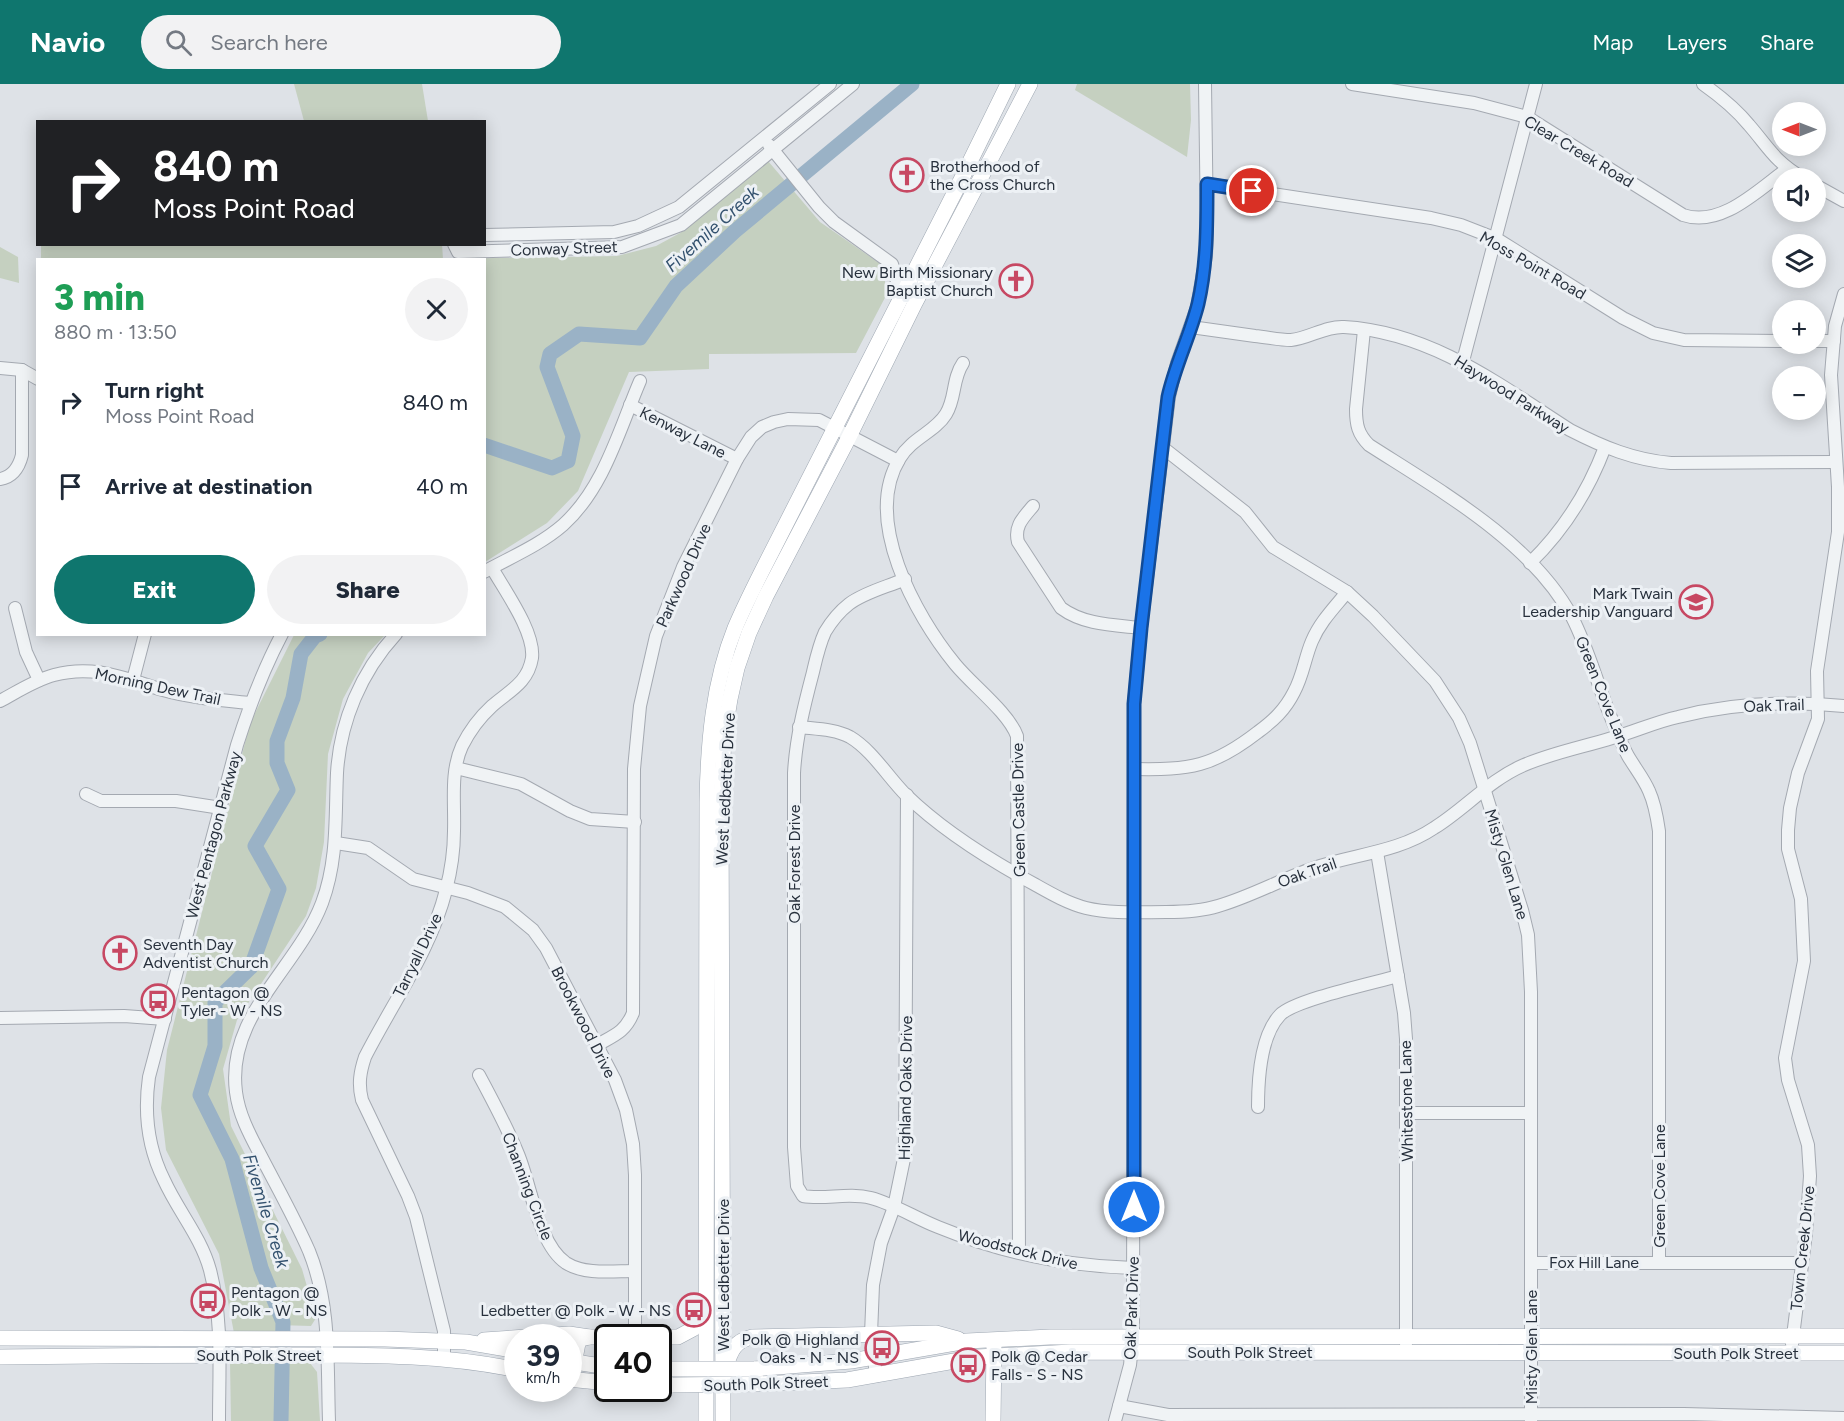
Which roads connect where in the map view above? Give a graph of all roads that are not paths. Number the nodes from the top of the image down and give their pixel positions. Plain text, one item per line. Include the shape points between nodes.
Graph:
1 (830, 84) edge
2 (853, 84) edge
3 (1008, 84) edge
4 (1030, 84) edge
5 (1205, 84) edge
6 (1352, 84) edge
7 (1536, 84) edge
8 (1703, 84) edge
9 (1527, 117) junction
10 (764, 138) junction
11 (773, 150) junction
12 (1786, 168) edge
13 (1772, 180) edge
14 (1207, 184) junction
15 (1826, 191) edge
16 (1844, 201) edge
17 (486, 235) edge
18 (1497, 239) junction
19 (455, 246) edge
20 (1844, 294) edge
21 (901, 296) junction
22 (1191, 327) junction
23 (1364, 330) junction
24 (1772, 341) edge
25 (1826, 341) edge
26 (1834, 341) junction
27 (1463, 362) junction
28 (963, 363) dead end
29 (0, 368) edge
30 (22, 370) junction
31 (36, 378) edge
32 (640, 381) dead end
33 (630, 405) junction
34 (834, 426) junction
35 (850, 434) junction
36 (1162, 447) junction
37 (1605, 447) junction
38 (737, 459) junction
39 (898, 460) junction
40 (1835, 462) junction
41 (0, 479) edge
42 (1033, 506) dead end
43 (1530, 563) junction
44 (488, 570) edge
45 (904, 579) junction
46 (1347, 592) junction
47 (15, 608) dead end
48 (1141, 628) junction
49 (144, 636) edge
50 (281, 636) edge
51 (394, 636) edge
52 (39, 680) junction
53 (133, 680) junction
54 (0, 701) edge
55 (250, 704) junction
56 (1817, 704) junction
57 (1844, 706) edge
58 (799, 727) junction
59 (1619, 736) junction
60 (456, 768) junction
61 (1134, 769) junction
62 (1484, 789) junction
63 (86, 794) dead end
64 (907, 795) junction
65 (714, 802) junction
66 (221, 808) junction
67 (635, 822) junction
68 (336, 843) junction
69 (1377, 852) junction
70 (1019, 876) junction
71 (447, 888) junction
72 (1134, 911) junction
73 (1398, 976) junction
74 (0, 1018) edge
75 (165, 1018) junction
76 (597, 1045) junction
77 (479, 1075) dead end
78 (1258, 1107) dead end
79 (1407, 1113) junction
80 (1531, 1113) junction
81 (803, 1196) joint
82 (706, 1200) junction
83 (723, 1200) junction
84 (894, 1207) junction
85 (1019, 1252) junction
86 (1659, 1262) junction
87 (1531, 1263) junction
88 (1802, 1263) junction
89 (1133, 1268) junction
90 (634, 1271) junction
91 (706, 1307) junction
92 (723, 1307) junction
93 (634, 1324) edge
94 (871, 1334) junction
95 (1406, 1335) junction
96 (1232, 1336) junction
97 (1531, 1336) junction
98 (1792, 1336) junction
99 (1844, 1336) edge
100 (589, 1337) junction
101 (594, 1337) edge
102 (672, 1337) edge
103 (678, 1337) junction
104 (752, 1337) junction
105 (0, 1338) edge
106 (104, 1339) junction
107 (582, 1339) edge
108 (994, 1339) junction
109 (445, 1341) junction
110 (966, 1341) junction
111 (466, 1342) junction
112 (1132, 1344) junction
113 (220, 1347) junction
114 (327, 1347) junction
115 (504, 1349) edge
116 (1406, 1352) junction
117 (1233, 1353) junction
118 (1531, 1353) junction
119 (1791, 1353) junction
120 (1844, 1353) edge
121 (105, 1355) junction
122 (994, 1356) junction
123 (0, 1357) edge
124 (873, 1357) junction
125 (444, 1358) junction
126 (826, 1363) junction
127 (706, 1365) junction
128 (504, 1368) edge
129 (876, 1376) junction
130 (672, 1377) edge
131 (754, 1377) junction
132 (723, 1379) junction
133 (1119, 1406) junction
134 (1416, 1417) edge
135 (1296, 1418) edge
136 (1531, 1418) edge
137 (1684, 1418) edge
138 (1801, 1418) edge
139 (1844, 1418) edge
140 (219, 1421) edge
141 (329, 1421) edge
142 (706, 1421) edge
143 (723, 1421) edge
144 (993, 1421) edge
145 (1115, 1421) edge

1 - 10 street, Conway Street
2 - 11 street
3 - 21 main road, West Ledbetter Drive
4 - 35 main road, West Ledbetter Drive
5 - 14 street, Oak Park Drive
6 - 9 street, Clear Creek Road via 1474,103
7 - 9 street
8 - 12 street via 1735,110
9 - 13 street, Clear Creek Road via 1690,217 1705,218 1723,212
9 - 18 street
10 - 11 street
10 - 17 street, Conway Street via 679,207 638,226 614,232
11 - 19 street, Conway Street via 681,225 622,247 458,252
11 - 21 street via 819,207 842,229 892,264
14 - 18 street, Moss Point Road via 1431,218
14 - 22 street, Oak Park Drive via 1206,256
15 - 16 street
18 - 24 street, Moss Point Road via 1653,333 1684,340
18 - 27 street
20 - 26 street, Town Creek Drive
21 - 34 main road, West Ledbetter Drive
22 - 23 street, Haywood Parkway via 1281,339 1333,328
22 - 36 street, Oak Park Drive via 1173,378
23 - 27 street, Haywood Parkway via 1404,338
23 - 43 street, Green Cove Lane via 1356,409 1360,435 1471,510
25 - 26 street
26 - 40 street, Town Creek Drive via 1831,393
27 - 37 street, Haywood Parkway via 1570,430
28 - 39 street, Green Castle Drive via 944,417 906,448
29 - 30 street
30 - 31 street
30 - 41 street via 22,455 13,472
32 - 33 street
33 - 38 street, Kenway Lane
33 - 44 street via 595,486 579,509 541,541
34 - 35 street, Parkwood Drive
34 - 38 street, Parkwood Drive via 804,418 774,422 751,437
34 - 65 main road, West Ledbetter Drive via 735,628 711,734
35 - 39 street, Parkwood Drive
35 - 65 main road, West Ledbetter Drive via 749,633 730,699
36 - 46 street, Misty Glen Lane via 1245,512 1273,547
36 - 48 street, Oak Park Drive
37 - 40 street, Haywood Parkway via 1671,463
37 - 43 street via 1576,507
38 - 67 street, Parkwood Drive via 683,567 656,636 636,736
39 - 45 street, Green Castle Drive via 886,512
40 - 56 street, Town Creek Drive via 1838,532 1817,671
42 - 48 street via 1020,520 1018,542 1061,609 1091,622
43 - 59 street, Green Cove Lane via 1555,591 1584,642
44 - 60 street, Tarryall Drive via 526,630 532,658 523,681 493,705 471,730
45 - 58 street, Oak Forest Drive via 849,604 825,632
45 - 70 street, Green Castle Drive via 928,627 953,662 1014,726 1018,746
46 - 61 street via 1321,623 1293,694 1271,722 1238,748 1210,762 1176,769
46 - 62 street, Misty Glen Lane via 1398,641 1448,699 1463,726
47 - 52 street
48 - 61 street, Oak Park Drive via 1134,704
49 - 53 street
50 - 55 street, West Pentagon Parkway
51 - 68 street via 359,689 343,731 337,773
52 - 53 street, Morning Dew Trail via 84,671
52 - 54 street, Morning Dew Trail
53 - 55 street, Morning Dew Trail via 194,697
55 - 66 street, West Pentagon Parkway
56 - 57 street, Oak Trail
56 - 59 street, Oak Trail via 1764,704 1703,711
56 - 88 street, Town Creek Drive via 1817,725 1798,773 1788,830 1788,849 1801,899 1804,941 1800,987 1785,1058 1808,1145 1810,1176
58 - 64 street, Oak Trail via 849,736
58 - 81 street, Oak Forest Drive via 794,773 794,1147 797,1186
59 - 62 street, Oak Trail via 1523,765
59 - 86 street, Green Cove Lane via 1648,789 1659,831
60 - 67 street via 521,784 590,819
60 - 71 street, Tarryall Drive via 453,849
61 - 72 street, Oak Park Drive
62 - 69 street, Oak Trail via 1434,828
62 - 80 street, Misty Glen Lane via 1528,935
63 - 66 street via 101,801 176,801
64 - 70 street, Oak Trail via 978,852
64 - 84 street, Highland Oaks Drive via 906,1131 903,1171
65 - 82 main road, West Ledbetter Drive
65 - 83 main road, West Ledbetter Drive
66 - 75 street, West Pentagon Parkway
67 - 76 street, Parkwood Drive via 633,1012 628,1025
68 - 71 street, Brookwood Drive via 368,848 413,879
68 - 114 street via 328,884 312,925 244,1028 234,1079 246,1128 310,1253 324,1304
69 - 72 street, Oak Trail via 1308,870 1216,907
69 - 73 street, Whitestone Lane
70 - 72 street, Oak Trail via 1087,908
70 - 85 street, Green Castle Drive
71 - 76 street, Brookwood Drive via 505,907 533,930
71 - 109 street, Tarryall Drive via 426,945 360,1072 360,1089 367,1111 416,1217
72 - 89 street, Oak Park Drive
73 - 78 street via 1282,1013 1264,1049
73 - 79 street, Whitestone Lane via 1406,1039
74 - 75 street
75 - 113 street, West Pentagon Parkway via 149,1077 148,1129 164,1182 210,1268
76 - 90 street, Brookwood Drive via 626,1110 633,1144
77 - 90 street, Channing Circle via 519,1155 546,1239 555,1253 582,1270
79 - 80 street
79 - 95 street, Whitestone Lane
80 - 87 street, Misty Glen Lane
81 - 84 street, Woodstock Drive via 861,1196
82 - 83 main road
82 - 91 main road, West Ledbetter Drive
83 - 92 main road, West Ledbetter Drive
84 - 85 street, Woodstock Drive via 936,1227
84 - 94 street, Highland Oaks Drive via 876,1265
85 - 89 street, Woodstock Drive via 1099,1267
86 - 87 street, Fox Hill Lane
86 - 88 street, Fox Hill Lane
87 - 97 street, Misty Glen Lane
88 - 98 street, Town Creek Drive
89 - 112 street, Oak Park Drive
90 - 93 street, Brookwood Drive
91 - 103 main road via 693,1329
91 - 127 main road, West Ledbetter Drive
92 - 104 main road via 738,1330
92 - 132 main road, West Ledbetter Drive
94 - 104 main road
94 - 110 main road via 936,1334
94 - 124 street, Highland Oaks Drive
94 - 126 main road via 850,1353
95 - 96 main road, South Polk Street
95 - 97 main road, South Polk Street
95 - 116 street, Whitestone Lane
96 - 112 main road, South Polk Street
96 - 117 main road
97 - 98 main road, South Polk Street
97 - 118 street, Misty Glen Lane
98 - 99 main road, South Polk Street
98 - 119 street, Town Creek Drive
100 - 101 main road
100 - 107 main road
100 - 111 main road via 569,1334
102 - 103 main road
103 - 127 main road via 692,1343
104 - 132 main road via 732,1349
105 - 106 main road, South Polk Street
106 - 113 main road, South Polk Street
106 - 121 main road
108 - 110 main road, South Polk Street
108 - 112 main road, South Polk Street
108 - 122 main road
109 - 111 main road, South Polk Street
109 - 114 main road, South Polk Street
109 - 125 street, Tarryall Drive
110 - 124 main road, South Polk Street
111 - 115 main road, South Polk Street
112 - 117 main road, South Polk Street
112 - 122 main road, South Polk Street
112 - 133 street, Oak Park Drive
113 - 114 main road, South Polk Street via 251,1339 307,1339
113 - 114 main road, South Polk Street via 251,1355 307,1355
113 - 121 main road, South Polk Street
113 - 140 street, West Pentagon Parkway
114 - 125 main road, South Polk Street
114 - 141 street
116 - 117 main road, South Polk Street
116 - 118 main road, South Polk Street
118 - 119 main road, South Polk Street
118 - 136 street, Misty Glen Lane
119 - 120 main road, South Polk Street
121 - 123 main road, South Polk Street
122 - 129 main road, South Polk Street
122 - 144 main road
124 - 126 main road, South Polk Street
124 - 129 street, Highland Oaks Drive
125 - 128 main road, South Polk Street
126 - 131 main road, South Polk Street
127 - 142 main road, West Ledbetter Drive
129 - 131 main road, South Polk Street via 831,1381
130 - 131 main road, South Polk Street, bridge
132 - 143 main road, West Ledbetter Drive
133 - 135 street via 1168,1414
133 - 145 street, Oak Park Drive
134 - 135 street
134 - 136 street
136 - 137 street
137 - 138 street
138 - 139 street

